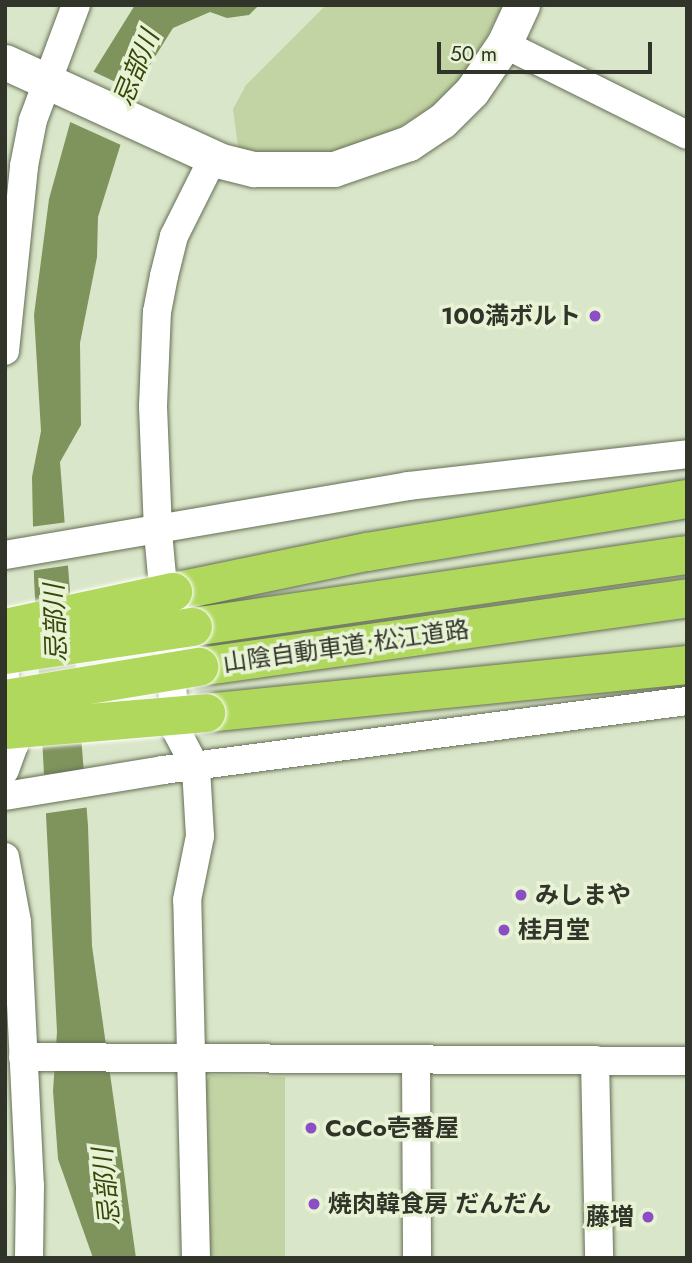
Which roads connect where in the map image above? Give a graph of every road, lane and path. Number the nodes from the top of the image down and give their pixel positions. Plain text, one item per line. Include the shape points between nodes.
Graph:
1 (76, 5) edge
2 (522, 5) edge
3 (504, 44) junction
4 (5, 62) edge
5 (55, 85) junction
6 (687, 135) edge
7 (205, 155) junction
8 (5, 351) edge
9 (687, 454) edge
10 (687, 499) edge
11 (149, 532) junction
12 (10, 554) edge
13 (687, 555) edge
14 (687, 598) edge
15 (5, 628) edge
16 (5, 655) edge
17 (687, 665) edge
18 (5, 675) edge
19 (5, 699) edge
20 (687, 701) edge
21 (5, 730) edge
22 (197, 768) junction
23 (11, 786) edge
24 (5, 857) edge
25 (31, 1057) junction
26 (416, 1059) junction
27 (184, 1060) junction
28 (595, 1060) junction
29 (687, 1061) edge
30 (29, 1258) edge
31 (197, 1258) edge
32 (417, 1258) edge
33 (598, 1258) edge

1 - 5 street
2 - 3 street
3 - 6 street
3 - 7 street via 472,91 442,121 409,143 368,161 295,171 254,169
4 - 5 street
5 - 7 street
5 - 8 street via 24,166
7 - 11 street via 174,236 157,312
9 - 11 street via 408,486
10 - 15 highway, bridge via 367,552
11 - 12 street
11 - 22 street via 176,730
13 - 16 highway, 山陰自動車道;松江道路, bridge
14 - 19 highway, 山陰自動車道;松江道路, bridge
17 - 21 highway, bridge
18 - 23 street via 14,745
20 - 22 street
22 - 23 street
22 - 27 street via 201,836 187,900
24 - 25 street via 17,922
25 - 27 street
25 - 30 street
26 - 27 street
26 - 28 street
26 - 32 street
27 - 31 street
28 - 29 street
28 - 33 street

